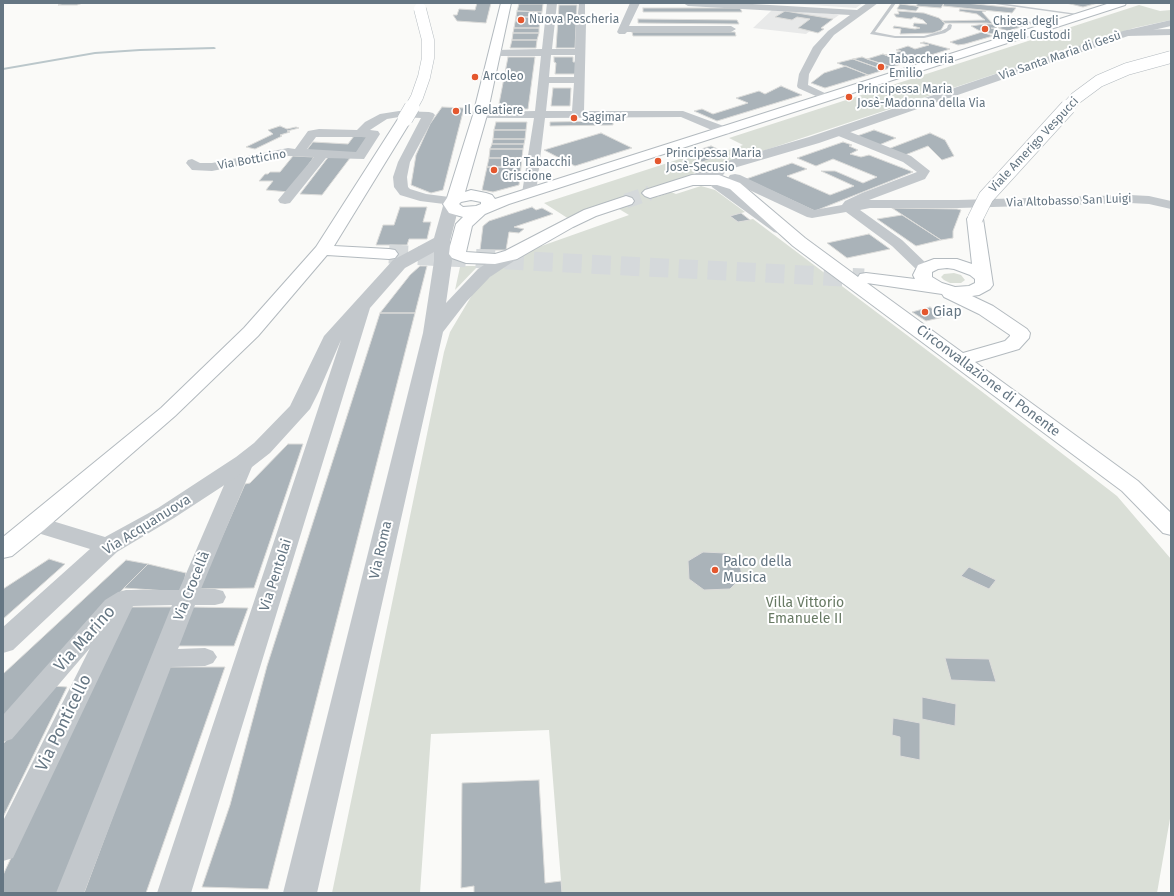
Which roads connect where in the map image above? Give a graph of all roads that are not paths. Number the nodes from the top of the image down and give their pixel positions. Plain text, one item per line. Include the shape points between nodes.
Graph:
1 (506, 3) edge
2 (552, 3) edge
3 (582, 3) edge
4 (635, 3) edge
5 (688, 3) edge
6 (761, 3) edge
7 (873, 3) edge
8 (894, 3) edge
9 (990, 3) edge
10 (1121, 3) edge
11 (417, 6) edge
12 (860, 12) junction
13 (1083, 15) junction
14 (1171, 23) edge
15 (581, 24) joint
16 (950, 24) dead end
17 (731, 29) dead end
18 (1171, 32) edge
19 (1127, 33) junction
20 (547, 52) junction
21 (580, 52) junction
22 (495, 53) junction
23 (1171, 57) edge
24 (543, 80) junction
25 (579, 80) junction
26 (827, 98) junction
27 (540, 114) junction
28 (578, 114) junction
29 (480, 115) junction
30 (725, 131) junction
31 (840, 132) junction
32 (360, 134) junction
33 (374, 134) junction
34 (396, 135) junction
35 (814, 140) junction
36 (298, 153) junction
37 (323, 154) junction
38 (192, 163) dead end
39 (718, 174) junction
40 (735, 182) junction
41 (529, 193) junction
42 (650, 193) tunnel mouth
43 (286, 200) dead end
44 (626, 201) tunnel mouth
45 (453, 202) junction
46 (1171, 205) edge
47 (847, 207) junction
48 (484, 208) junction
49 (442, 242) junction
50 (799, 242) junction
51 (897, 243) junction
52 (972, 246) junction
53 (511, 256) junction
54 (317, 258) junction
55 (450, 258) junction
56 (393, 261) junction
57 (944, 263) junction
58 (923, 270) junction
59 (984, 278) junction
60 (940, 289) junction
61 (361, 308) junction
62 (433, 333) junction
63 (1020, 333) junction
64 (961, 360) junction
65 (244, 462) junction
66 (45, 517) junction
67 (1171, 527) edge
68 (108, 546) junction
69 (3, 550) edge
70 (187, 597) junction
71 (215, 597) dead end
72 (126, 598) junction
73 (3, 643) edge
74 (205, 657) dead end
75 (163, 658) junction
76 (3, 732) edge
77 (3, 849) edge
78 (70, 893) edge
79 (174, 893) edge
80 (300, 893) edge

1 - 22 main road
2 - 20 street
3 - 15 street
4 - 17 street via 633,16 623,30
5 - 12 street
6 - 12 street
7 - 12 street
8 - 16 lane via 872,34 924,37 943,32 949,29
9 - 13 lane
10 - 13 main road
11 - 34 main road, bridge via 425,24 428,58 417,97
12 - 26 street via 831,33 817,49 804,74 802,86
13 - 26 main road
14 - 19 street, Via Santa Maria di Gesù
15 - 21 street
18 - 19 street
19 - 31 street, Via Santa Maria di Gesù
20 - 21 street
20 - 22 street
20 - 24 street
21 - 25 street
22 - 29 main road
23 - 52 main road, Viale Amerigo Vespucci, bridge via 1126,69 1099,81 1076,98 986,197 975,219
24 - 25 street
24 - 27 street
25 - 28 street
26 - 30 main road
27 - 28 street
27 - 29 street
27 - 41 street
28 - 30 street via 683,114
29 - 45 main road
30 - 41 main road
31 - 35 street, Via Santa Maria di Gesù
31 - 47 street via 907,159 924,171 920,176 867,196
32 - 33 street
32 - 36 street via 312,134
32 - 45 street via 384,116 429,115 404,162 400,177 401,188 405,192 425,198
33 - 34 street
33 - 37 street, Via Botticino via 360,156
34 - 54 main road
35 - 39 street
35 - 40 street via 740,172
36 - 37 street, Via Botticino
36 - 38 street, Via Botticino via 279,153 212,167 197,167
37 - 43 street
39 - 40 main road via 728,182
39 - 42 main road
39 - 50 street via 717,184
40 - 47 street, Via Altobasso San Luigi via 812,214
40 - 50 main road, Circonvallazione di Ponente
41 - 48 main road
44 - 53 main road via 590,213
45 - 48 main road via 455,210 462,212
45 - 49 street, Via Roma
46 - 47 street, Via Altobasso San Luigi via 1130,199 870,204
47 - 51 street
48 - 55 main road via 464,224 458,246
49 - 55 street, Via Roma
49 - 56 street, Via Pentolai via 406,259
50 - 64 main road, Circonvallazione di Ponente
51 - 57 street via 931,261
51 - 58 street
52 - 57 main road
52 - 59 main road
53 - 55 main road via 494,259
53 - 62 street via 484,273
54 - 56 main road
54 - 66 main road via 251,332 168,412
55 - 56 street
55 - 62 street, Via Roma
56 - 61 street, Via Pentolai
57 - 58 main road via 928,266
57 - 59 main road via 968,267
58 - 60 main road via 924,280
58 - 60 main road via 866,278
59 - 60 main road via 984,285 973,291 955,292
59 - 63 main road via 993,297 1013,320
60 - 63 main road via 986,310
61 - 65 street, Via Crocellà via 331,340 299,409 283,428
61 - 79 street, Via Pentolai
62 - 80 street, Via Roma
63 - 64 main road via 1019,338 1012,344
64 - 67 main road, Circonvallazione di Ponente via 1130,486
65 - 68 street, Via Acquanuova via 166,513
65 - 70 street, Via Crocellà
66 - 68 street
66 - 69 main road
68 - 73 street, Via Acquanuova
70 - 71 street, Via Marino
70 - 72 street, Via Marino
70 - 75 street, Via Crocellà
72 - 76 street, Via Marino via 113,606
72 - 77 street, Via Ponticello
74 - 75 street
75 - 78 street, Via Crocellà

